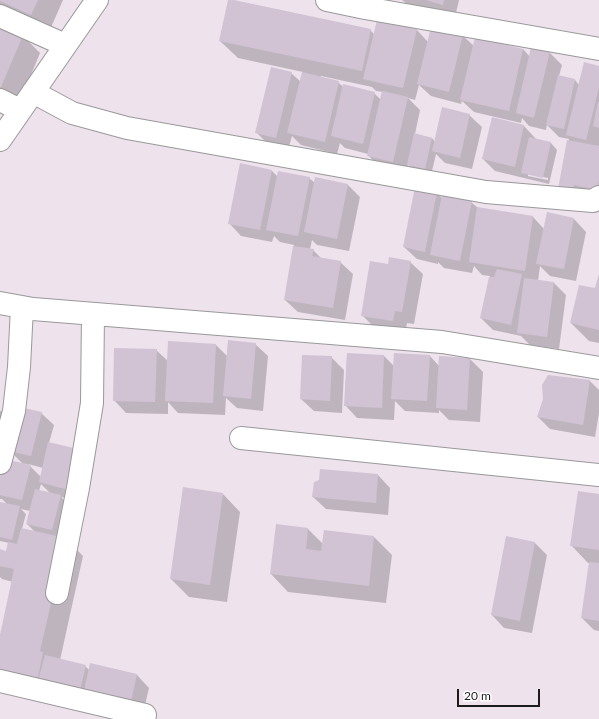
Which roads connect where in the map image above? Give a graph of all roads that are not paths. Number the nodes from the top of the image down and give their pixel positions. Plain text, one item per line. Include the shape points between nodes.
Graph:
1 (97, 0) edge
2 (327, 0) edge
3 (0, 16) edge
4 (65, 45) junction
5 (599, 49) edge
6 (33, 92) junction
7 (0, 100) edge
8 (20, 110) junction
9 (0, 140) edge
10 (599, 197) edge
11 (0, 303) edge
12 (22, 307) junction
13 (93, 314) junction
14 (599, 368) edge
15 (241, 438) dead end
16 (0, 463) edge
17 (599, 475) edge
18 (57, 593) dead end
19 (0, 681) edge
20 (145, 715) dead end

1 - 4 street
2 - 5 street
3 - 4 street
4 - 6 street
6 - 8 street
6 - 10 street via 72,113 127,128 486,192 593,201
7 - 8 street
8 - 9 street
11 - 12 street
12 - 13 street
12 - 16 street via 14,411
13 - 14 street via 442,342
13 - 18 street via 92,403
15 - 17 street
19 - 20 street

